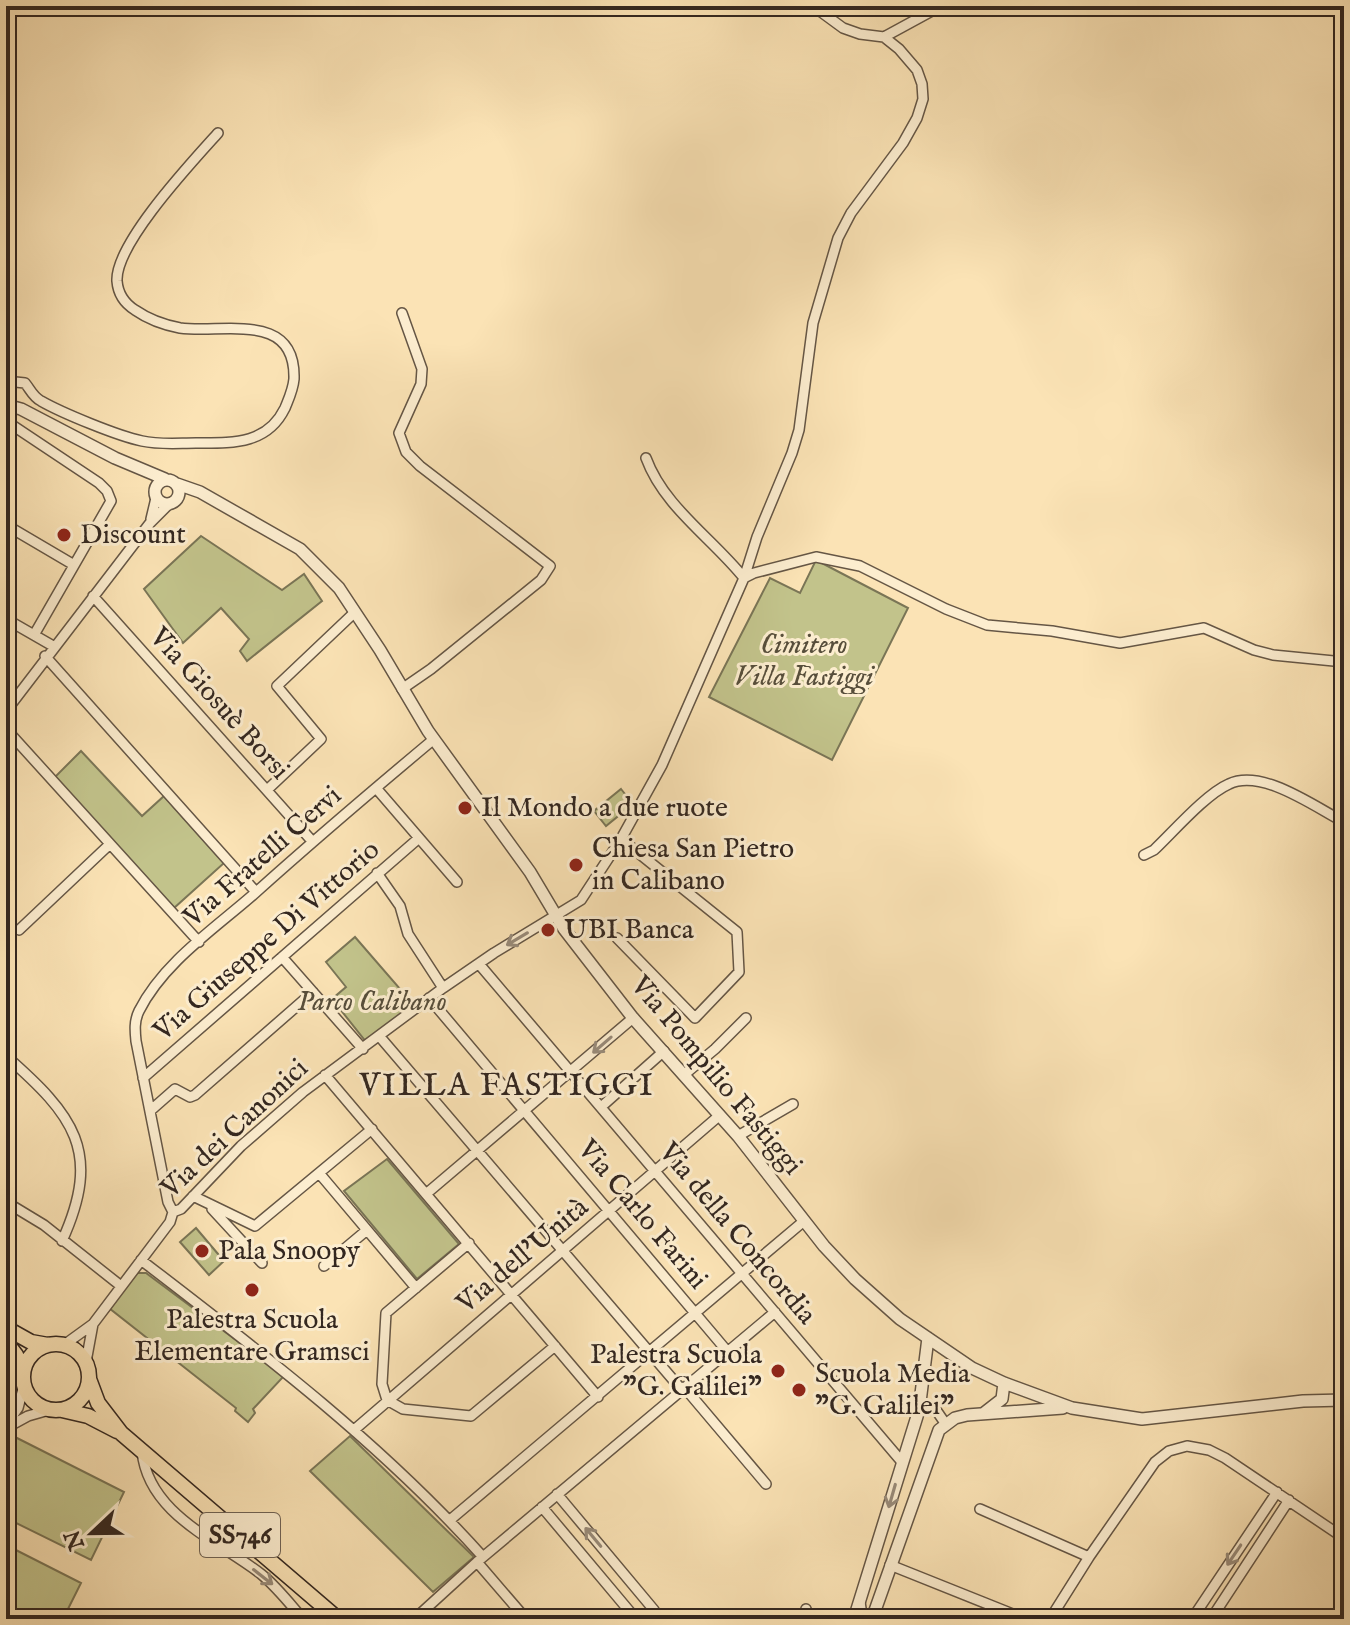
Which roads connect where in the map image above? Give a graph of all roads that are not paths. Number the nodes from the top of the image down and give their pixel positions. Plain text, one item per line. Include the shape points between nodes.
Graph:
1 (813, 6) edge
2 (941, 6) edge
3 (884, 37) junction
4 (218, 133) dead end
5 (402, 313) dead end
6 (6, 393) edge
7 (6, 421) edge
8 (646, 458) dead end
9 (163, 487) junction
10 (200, 492) junction
11 (173, 502) junction
12 (150, 523) junction
13 (6, 525) edge
14 (74, 565) junction
15 (744, 578) junction
16 (93, 596) junction
17 (355, 612) junction
18 (10, 621) edge
19 (34, 635) junction
20 (6, 636) edge
21 (53, 646) junction
22 (45, 656) junction
23 (1344, 662) edge
24 (402, 689) junction
25 (6, 711) edge
26 (6, 729) edge
27 (434, 739) junction
28 (376, 788) junction
29 (267, 790) junction
30 (1344, 822) edge
31 (419, 838) junction
32 (621, 839) junction
33 (312, 841) junction
34 (110, 844) junction
35 (1144, 855) dead end
36 (377, 873) junction
37 (457, 882) dead end
38 (256, 892) junction
39 (556, 915) junction
40 (19, 930) dead end
41 (617, 938) dead end
42 (199, 942) junction
43 (282, 957) junction
44 (479, 964) junction
45 (443, 988) junction
46 (313, 992) junction
47 (429, 998) junction
48 (633, 1018) junction
49 (746, 1018) dead end
50 (380, 1037) junction
51 (363, 1049) junction
52 (664, 1051) junction
53 (6, 1054) edge
54 (571, 1072) junction
55 (685, 1074) junction
56 (325, 1075) junction
57 (143, 1078) junction
58 (793, 1104) dead end
59 (601, 1107) junction
60 (525, 1110) junction
61 (150, 1111) junction
62 (720, 1115) junction
63 (372, 1129) junction
64 (738, 1136) junction
65 (479, 1150) junction
66 (655, 1172) junction
67 (319, 1173) junction
68 (426, 1194) junction
69 (193, 1196) junction
70 (6, 1202) edge
71 (207, 1203) junction
72 (611, 1211) junction
73 (173, 1212) junction
74 (804, 1221) junction
75 (367, 1230) junction
76 (62, 1241) junction
77 (469, 1243) junction
78 (564, 1251) junction
79 (141, 1260) junction
80 (262, 1263) dead end
81 (324, 1266) dead end
82 (742, 1274) junction
83 (121, 1286) junction
84 (416, 1288) junction
85 (511, 1294) junction
86 (775, 1312) junction
87 (696, 1314) junction
88 (93, 1324) junction
89 (6, 1328) edge
90 (928, 1338) junction
91 (6, 1342) edge
92 (49, 1345) junction
93 (64, 1345) junction
94 (555, 1346) junction
95 (727, 1351) junction
96 (650, 1353) junction
97 (86, 1362) junction
98 (23, 1379) junction
99 (89, 1379) junction
100 (1004, 1383) junction
101 (683, 1388) junction
102 (598, 1397) junction
103 (387, 1400) junction
104 (1344, 1400) edge
105 (1072, 1408) junction
106 (55, 1410) junction
107 (919, 1410) junction
108 (983, 1414) junction
109 (945, 1423) junction
110 (6, 1427) edge
111 (354, 1430) junction
112 (121, 1433) junction
113 (142, 1451) junction
114 (902, 1462) junction
115 (766, 1484) dead end
116 (1277, 1492) junction
117 (557, 1494) junction
118 (1289, 1500) junction
119 (542, 1507) junction
120 (980, 1509) dead end
121 (450, 1520) junction
122 (1344, 1538) edge
123 (1089, 1557) junction
124 (480, 1559) junction
125 (613, 1560) junction
126 (890, 1565) junction
127 (598, 1573) junction
128 (860, 1602) junction
129 (420, 1614) dead end
130 (303, 1619) edge
131 (338, 1619) edge
132 (526, 1619) edge
133 (636, 1619) edge
134 (649, 1619) edge
135 (854, 1619) edge
136 (866, 1619) edge
137 (872, 1619) edge
138 (1025, 1619) edge
139 (1050, 1619) edge
140 (1192, 1619) edge
141 (1211, 1619) edge

1 - 3 street via 843,28
2 - 3 street
3 - 15 street, Via dei Canonici via 917,70 923,99 903,143 838,238 813,323 799,430
4 - 6 street via 130,244 117,271 117,285 129,306 161,323 248,328 279,339 288,351 294,378 292,393 274,425 254,438 230,443 143,441 39,400 25,383
5 - 24 street via 422,369 421,384 399,433 406,452 550,566 541,580
6 - 9 street via 21,409 146,471
7 - 14 street via 107,491 111,501
8 - 15 street via 664,493
9 - 10 street, Via Pompilio Fastiggi
9 - 11 street via 161,503
9 - 11 street via 179,491
9 - 12 street
10 - 11 street
10 - 17 street, Via Pompilio Fastiggi via 300,549
11 - 12 street
12 - 16 street
13 - 14 street
14 - 19 street
15 - 23 street via 816,557 860,566 987,625 1120,643 1204,628 1273,655
15 - 32 street, Via dei Canonici via 662,765
16 - 21 street
16 - 29 street, Via Giosuè Borsi
17 - 24 street, Via Pompilio Fastiggi
17 - 29 street via 277,686 321,739
18 - 19 street
18 - 20 street
19 - 21 street
21 - 22 street
22 - 25 street
22 - 38 street
24 - 27 street, Via Pompilio Fastiggi
26 - 34 street
27 - 28 street, Via Fratelli Cervi
27 - 39 street, Via Pompilio Fastiggi
28 - 31 street
28 - 33 street, Via Fratelli Cervi
29 - 33 street, Via Giosuè Borsi
30 - 35 street via 1276,785 1232,782
31 - 36 street, Via Giuseppe Di Vittorio
31 - 37 street
32 - 39 street, Via dei Canonici via 581,900
32 - 41 street via 737,932 739,972 695,1018
33 - 38 street, Via Fratelli Cervi
34 - 40 street
34 - 42 street
36 - 43 street, Via Giuseppe Di Vittorio
36 - 45 street
38 - 42 street, Via Fratelli Cervi
39 -> 44 street, Via dei Canonici
39 - 48 street, Via Pompilio Fastiggi
42 - 57 street, Via Fratelli Cervi via 164,976 139,1011 136,1041
43 - 46 street
43 - 57 street, Via Giuseppe Di Vittorio
44 - 45 street, Via dei Canonici
44 - 54 street, Via della Concordia
45 - 47 street, Via dei Canonici
46 - 51 street
46 - 61 street via 195,1095 175,1089
47 - 50 street, Via dei Canonici
47 - 60 street, Via Carlo Farini
48 - 52 street, Via Pompilio Fastiggi
48 -> 54 street
49 - 55 street
50 - 51 street, Via dei Canonici
50 - 65 street
51 - 56 street, Via dei Canonici
52 - 55 street, Via Pompilio Fastiggi
52 - 59 street
53 - 76 street via 58,1104 73,1133 80,1189
54 - 59 street, Via della Concordia
54 - 60 street
55 - 62 street, Via Pompilio Fastiggi
56 - 63 street
56 - 69 street, Via dei Canonici via 241,1146
57 - 61 street
58 - 64 street
59 - 66 street, Via della Concordia
60 - 65 street
60 - 72 street, Via Carlo Farini
61 - 73 street
62 - 64 street, Via Pompilio Fastiggi
62 - 66 street, Via dell'Unità
63 - 67 street
63 - 68 street
64 - 74 street, Via Pompilio Fastiggi
65 - 68 street
65 - 78 street
66 - 72 street, Via dell'Unità
66 - 82 street, Via della Concordia
67 - 71 street via 255,1226
67 - 75 street
68 - 77 street
69 - 71 street
69 - 73 street, Via dei Canonici
70 - 76 street
71 - 80 street
72 - 78 street, Via dell'Unità
72 - 87 street, Via Carlo Farini
73 - 79 street, Via dei Canonici
74 - 82 street
74 - 90 street, Via Pompilio Fastiggi via 855,1279
75 - 81 street
75 - 84 street
76 - 83 street
77 - 84 street
77 - 85 street
78 - 85 street, Via dell'Unità
78 - 96 street
79 - 83 street, Via dei Canonici
79 - 111 street via 291,1374
82 - 86 street, Via della Concordia
82 - 87 street
83 - 88 street, Via dei Canonici
84 - 103 street via 386,1313 382,1384
85 - 94 street
85 - 103 street, Via dell'Unità
86 - 95 street
86 - 114 street, Via della Concordia
87 - 95 street, Via Carlo Farini
87 - 96 street
88 - 93 street, Via dei Canonici
88 - 97 street, Via dei Canonici
89 - 92 main road
90 - 100 street, Via Pompilio Fastiggi
90 - 107 street
91 - 98 main road, SS746
92 - 93 main road
92 - 98 main road via 32,1354
93 - 97 main road
94 - 102 street
94 - 103 street via 471,1416 403,1409
95 - 101 street
96 - 101 street
96 - 102 street
97 - 99 main road, SS746
98 - 106 main road, SS746 via 33,1401
98 - 110 street via 18,1408
99 - 106 main road via 81,1399
99 - 112 main road, SS746 via 98,1403
100 - 105 street, Via Pompilio Fastiggi
100 - 108 street via 1002,1399
101 - 115 street
101 - 117 street
102 - 121 street
103 - 111 street, Via dell'Unità
104 - 105 street via 1142,1419
105 - 108 street
106 - 110 street
106 - 112 main road, SS746 via 88,1416
107 - 109 street via 936,1410
107 - 114 street
108 - 109 street
109 - 126 street via 934,1439
111 - 121 street
112 - 113 main road, SS746
113 -> 130 street via 144,1470 180,1519 272,1583
113 - 131 main road, SS746
114 -> 128 street
116 - 118 street
116 - 123 street via 1209,1450 1187,1446 1169,1451 1155,1462
116 -> 140 street
117 - 119 street
125 -> 117 street
118 - 122 street
118 - 141 street
119 - 124 street
119 - 127 street
120 - 123 street
121 - 124 street
123 - 139 street
124 - 129 street
124 - 132 street
125 - 127 street
125 - 134 street via 654,1610
126 - 137 street
126 - 138 street
127 - 133 street
128 - 135 street
128 - 136 street

